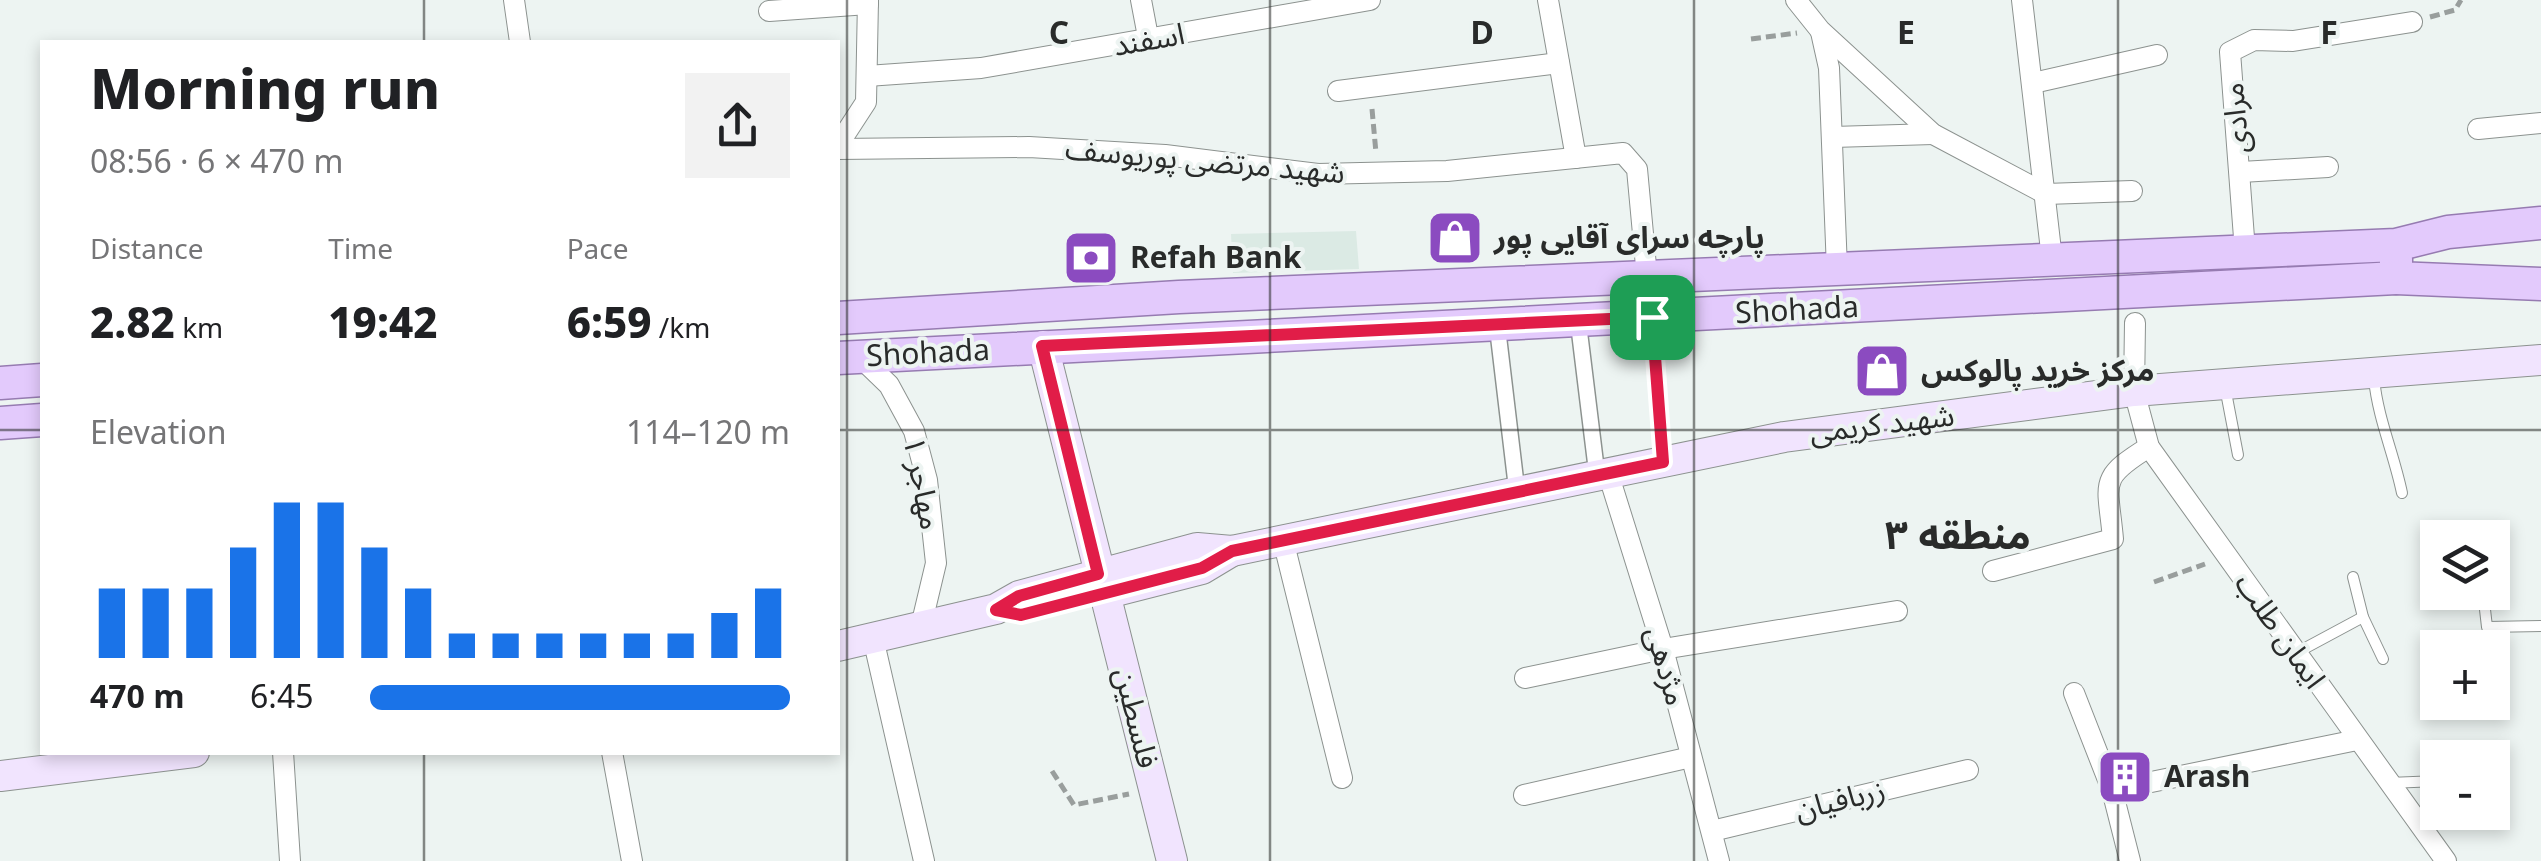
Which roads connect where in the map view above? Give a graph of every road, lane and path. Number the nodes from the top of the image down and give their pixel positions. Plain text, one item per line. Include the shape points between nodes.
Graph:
1 (514, 0) edge
2 (1141, 0) edge
3 (1370, 0) edge
4 (1548, 0) edge
5 (1796, 0) edge
6 (2022, 0) edge
7 (2460, 0) edge
8 (868, 2) edge
9 (769, 11) dead end
10 (2412, 22) joint
11 (1820, 30) junction
12 (1750, 39) dead end
13 (520, 40) edge
14 (1150, 42) junction
15 (2157, 56) dead end
16 (1559, 64) junction
17 (867, 76) junction
18 (2034, 83) junction
19 (1370, 86) junction
20 (1338, 91) dead end
21 (2541, 123) edge
22 (2478, 129) dead end
23 (1933, 134) junction
24 (1832, 137) junction
25 (840, 144) edge
26 (840, 147) edge
27 (1576, 158) junction
28 (2328, 167) dead end
29 (2241, 172) junction
30 (1378, 173) junction
31 (2132, 191) dead end
32 (2046, 194) junction
33 (2541, 223) edge
34 (2396, 245) junction
35 (2310, 248) junction
36 (2245, 251) junction
37 (2052, 259) junction
38 (1836, 268) junction
39 (1647, 277) junction
40 (2396, 278) junction
41 (2312, 284) junction
42 (2541, 284) edge
43 (1652, 317) junction
44 (840, 318) edge
45 (1578, 320) junction
46 (2134, 323) dead end
47 (1498, 324) junction
48 (1042, 346) junction
49 (848, 358) edge
50 (2541, 360) edge
51 (2373, 373) junction
52 (40, 380) edge
53 (0, 383) edge
54 (2224, 384) junction
55 (2134, 391) junction
56 (40, 420) edge
57 (0, 423) edge
58 (2148, 447) junction
59 (2238, 455) dead end
60 (1663, 462) junction
61 (1602, 474) junction
62 (1516, 492) junction
63 (2402, 494) dead end
64 (1283, 540) junction
65 (2226, 556) junction
66 (1993, 571) dead end
67 (2353, 576) dead end
68 (2154, 582) dead end
69 (1101, 584) junction
70 (2485, 610) edge
71 (1898, 611) dead end
72 (2362, 616) junction
73 (921, 626) junction
74 (2541, 626) edge
75 (873, 638) junction
76 (840, 646) edge
77 (1662, 649) junction
78 (2296, 654) junction
79 (2384, 659) dead end
80 (1524, 678) dead end
81 (2074, 692) dead end
82 (2357, 740) junction
83 (148, 755) edge
84 (283, 755) edge
85 (613, 755) edge
86 (118, 757) edge
87 (1691, 757) junction
88 (1968, 770) dead end
89 (1052, 771) dead end
90 (0, 776) edge
91 (1342, 778) dead end
92 (2420, 781) edge
93 (2388, 782) junction
94 (1154, 789) junction
95 (2112, 790) junction
96 (1524, 795) dead end
97 (1712, 831) junction
98 (290, 861) edge
99 (632, 861) edge
100 (924, 861) edge
101 (1172, 861) edge
102 (1719, 861) edge
103 (2130, 861) edge
104 (2446, 861) edge

1 - 13 street
2 - 14 street
3 - 14 street, اسفند
4 - 16 street
5 - 11 street
6 - 18 street
7 - 10 path via 2454,10
8 - 9 street
8 - 17 street
10 - 29 street, مرادی via 2293,41 2254,40 2230,52
11 - 12 path
11 - 23 street
11 - 24 street
14 - 17 street, اسفند via 981,68
15 - 18 street
16 - 19 street
16 - 27 street
17 - 25 street via 866,102
18 - 32 street
19 - 20 street
19 - 30 path
21 - 22 street
23 - 24 street
23 - 32 street
24 - 38 street
26 - 30 street, شهید مرتضی پوریوسف via 1029,147 1318,174
27 - 30 street, شهید مرتضی پوریوسف
27 - 39 street, شهید مرتضی پوریوسف via 1623,153 1637,169
28 - 29 street
29 - 36 street, مرادی
31 - 32 street
32 - 37 street
33 - 34 main road, Shohada via 2448,232
34 - 35 main road, Shohada
34 - 40 main road
35 - 36 main road, Shohada
35 - 41 main road
36 - 37 main road, Shohada
37 - 38 main road, Shohada
38 - 39 main road, Shohada
39 - 44 main road, Shohada
40 - 41 main road, Shohada
40 - 42 main road, Shohada
41 - 43 main road, Shohada
43 - 45 main road, Shohada
43 - 60 street
45 - 47 main road, Shohada
45 - 61 street
46 - 55 street, ایمان طلب
47 - 48 main road, Shohada
47 - 62 street
48 - 49 main road, Shohada
48 - 69 main road, فلسطین
49 - 73 street, مهاجر ۱ via 890,385 914,431 936,563
50 - 51 main road, شهید کریمی
51 - 54 main road, شهید کریمی
51 - 63 lane via 2377,415
52 - 53 main road
54 - 55 main road, شهید کریمی
54 - 59 lane
55 - 58 street, ایمان طلب
55 - 60 main road, شهید کریمی via 1784,437
56 - 57 main road
58 - 65 street, ایمان طلب
58 - 66 street via 2113,468 2109,478 2113,539
60 - 61 main road, شهید کریمی
61 - 62 main road, شهید کریمی
61 - 77 street, مژدهی
62 - 64 main road, شهید کریمی
64 - 69 main road, شهید کریمی via 1232,551 1202,568
64 - 91 street
65 - 68 path
65 - 78 street, ایمان طلب
67 - 72 lane
69 - 73 main road, شهید کریمی via 1021,615 996,610
69 - 94 main road, فلسطین
70 - 74 lane via 2487,627
71 - 77 street
72 - 78 lane
72 - 79 lane
73 - 75 main road, شهید کریمی
75 - 76 main road, شهید کریمی
75 - 100 street
77 - 80 street
77 - 87 street, مژدهی
78 - 82 street, ایمان طلب
81 - 95 street
82 - 93 street, ایمان طلب
82 - 95 street
83 - 86 main road
84 - 98 street
85 - 99 street
86 - 90 main road
87 - 96 street
87 - 97 street, مژدهی
88 - 97 street, زربافیان
89 - 94 path via 1074,805
92 - 93 lane
93 - 104 street, ایمان طلب
94 - 101 main road, فلسطین
95 - 103 street
97 - 102 street, مژدهی

